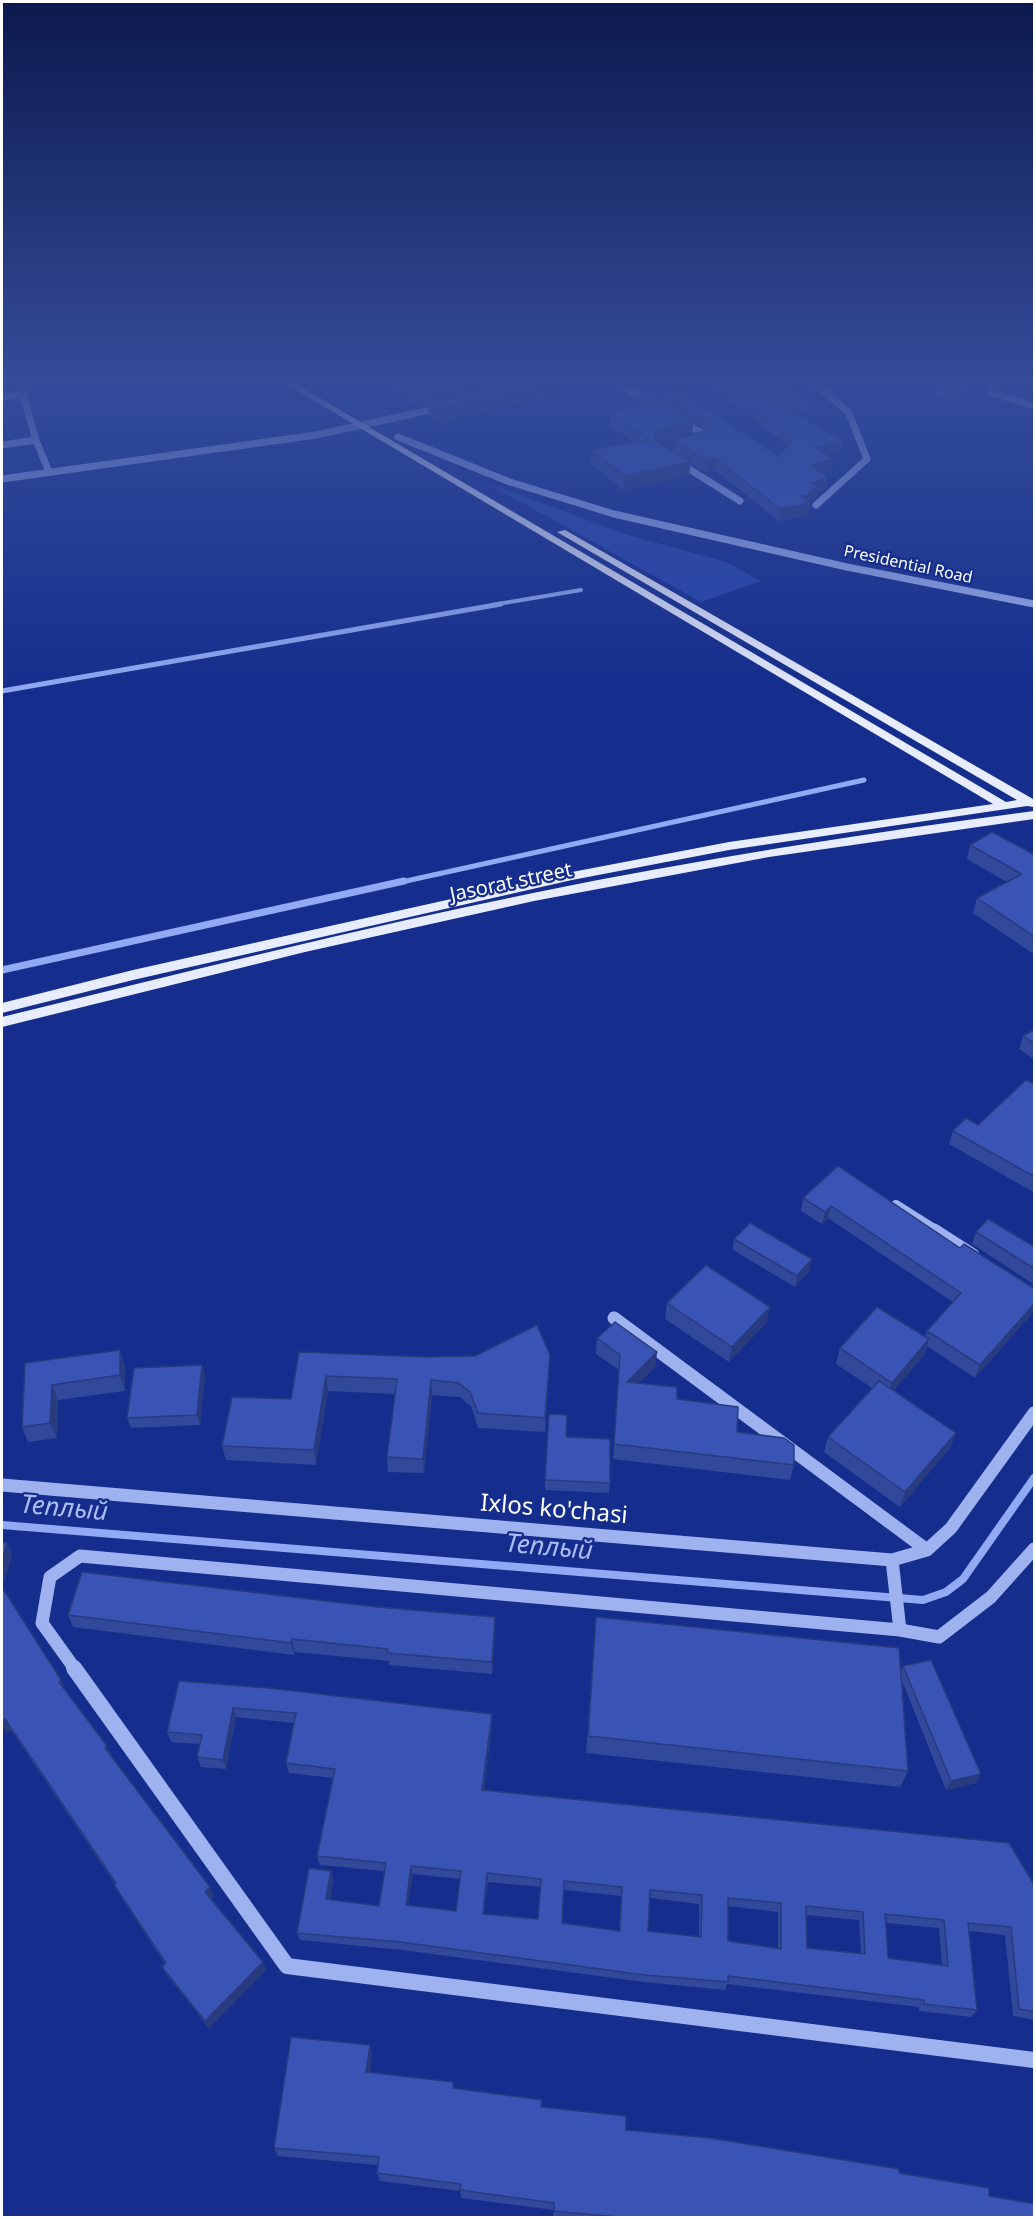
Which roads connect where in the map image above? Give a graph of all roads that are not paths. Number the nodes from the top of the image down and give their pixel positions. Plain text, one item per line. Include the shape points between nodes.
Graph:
1 (467, 488) edge
2 (484, 488) edge
3 (529, 488) edge
4 (719, 488) edge
5 (835, 488) edge
6 (740, 501) dead end
7 (816, 505) dead end
8 (1035, 604) edge
9 (1004, 806) junction
10 (1032, 811) edge
11 (2, 1008) edge
12 (2, 1022) edge
13 (880, 1196) edge
14 (986, 1264) edge
15 (614, 1318) dead end
16 (1035, 1413) edge
17 (2, 1485) edge
18 (1035, 1549) edge
19 (927, 1550) junction
20 (892, 1560) junction
21 (900, 1630) junction
22 (1035, 2061) edge

1 - 9 main road
2 - 10 main road
3 - 8 street, Presidential Road via 605,512
4 - 6 street
5 - 7 street
9 - 10 main road, Jasorat street
9 - 11 main road, Jasorat street via 729,846 572,876
10 - 12 main road, Jasorat street via 599,884
13 - 14 street
15 - 19 street
16 - 19 street, Ixlos ko'chasi via 951,1528
17 - 20 street, Ixlos ko'chasi
18 - 21 street via 1017,1572 969,1617 939,1637
19 - 20 street, Ixlos ko'chasi
20 - 21 street
21 - 22 street via 80,1556 50,1578 42,1623 287,1966

